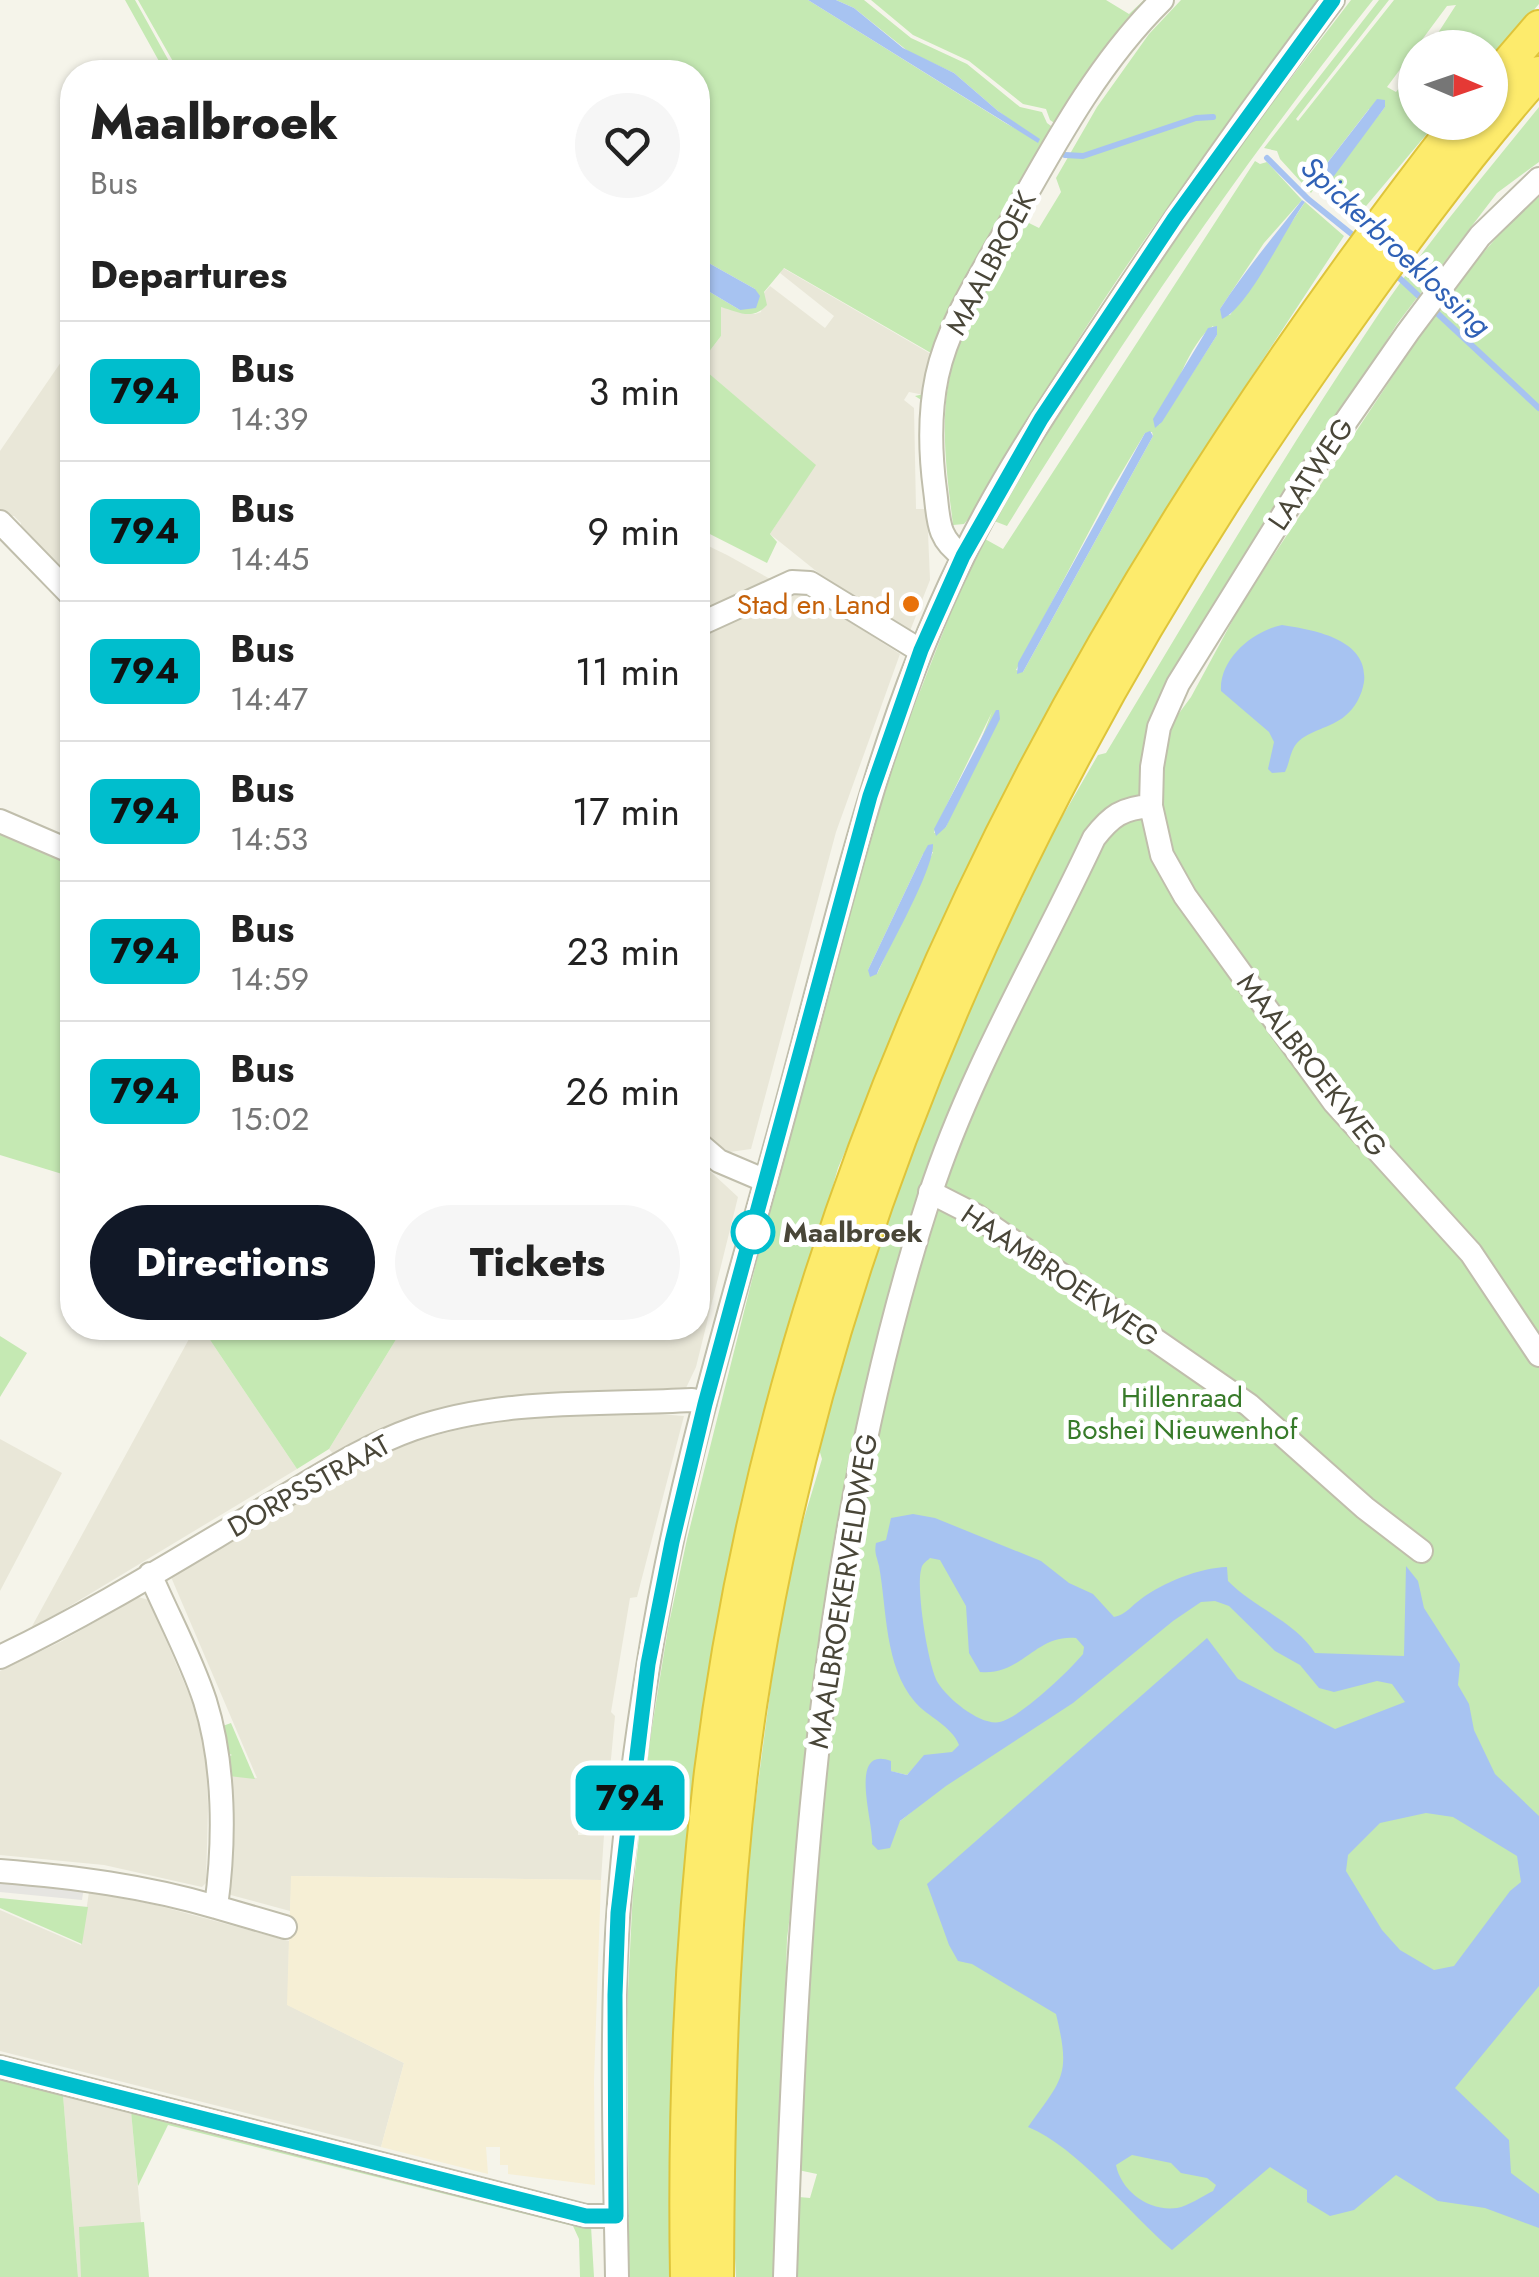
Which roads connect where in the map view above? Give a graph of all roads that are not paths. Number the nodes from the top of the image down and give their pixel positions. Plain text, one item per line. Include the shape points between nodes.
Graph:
1 (1162, 0) edge
2 (1332, 0) edge
3 (1539, 26) edge
4 (1508, 63) edge
5 (1539, 73) edge
6 (1447, 140) edge
7 (1539, 179) edge
8 (1397, 226) junction
9 (1352, 287) junction
10 (0, 522) edge
11 (963, 556) junction
12 (60, 584) edge
13 (710, 620) edge
14 (921, 650) junction
15 (1151, 806) junction
16 (0, 821) edge
17 (60, 847) edge
18 (710, 1154) edge
19 (766, 1181) junction
20 (930, 1192) junction
21 (1539, 1355) edge
22 (705, 1404) junction
23 (1422, 1552) dead end
24 (150, 1574) junction
25 (0, 1657) edge
26 (0, 1871) edge
27 (216, 1907) junction
28 (285, 1927) dead end
29 (0, 2067) edge
30 (616, 2216) junction
31 (618, 2277) edge
32 (687, 2277) edge
33 (717, 2277) edge
34 (785, 2277) edge

1 - 11 street, MAALBROEK via 1126,35 1060,137 970,293 942,358 932,406 933,474 941,535
2 - 11 street via 1041,419
3 - 4 highway
5 - 8 highway
6 - 8 highway
7 - 15 street, LAATWEG via 1480,236 1408,332 1303,483 1178,684 1159,727
8 - 9 highway
9 - 32 highway via 1204,477 1047,745 920,1009 826,1258 748,1558 712,1771 692,1974
9 - 33 highway via 1130,656 1018,863 938,1040 854,1272 798,1466 752,1693 721,1992
10 - 12 street
11 - 14 street
13 - 14 street via 792,582 810,583
14 - 19 street via 870,796
15 - 20 street, MAALBROEKERVELDWEG via 1111,816 1094,838 976,1078
15 - 21 street, MAALBROEKWEG via 1162,855 1185,896 1334,1102 1472,1253
16 - 17 street
18 - 19 street
19 - 22 street
20 - 23 street, HAAMBROEKWEG via 975,1215 1249,1404
20 - 34 street, MAALBROEKERVELDWEG via 852,1496 825,1688 805,1876
22 - 24 street, DORPSSTRAAT via 565,1404 489,1411 413,1429
22 - 30 street via 672,1542 630,1792 615,1995
24 - 25 street, DORPSSTRAAT
24 - 27 street via 204,1699 219,1759
26 - 27 street via 108,1881
27 - 28 street
29 - 30 street via 586,2216
30 - 31 street

